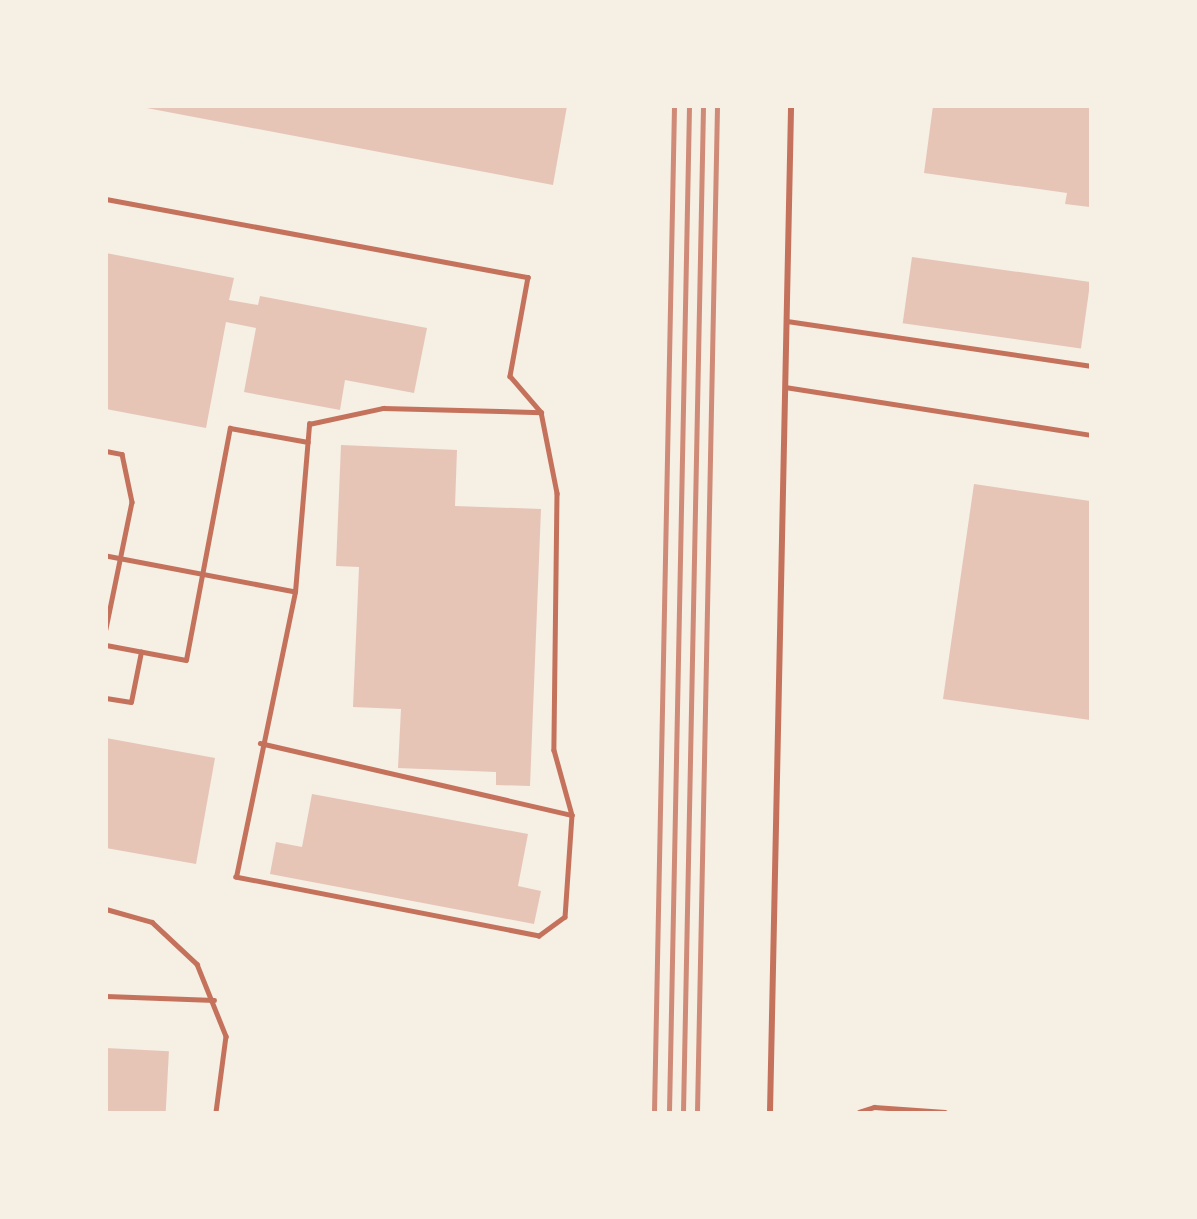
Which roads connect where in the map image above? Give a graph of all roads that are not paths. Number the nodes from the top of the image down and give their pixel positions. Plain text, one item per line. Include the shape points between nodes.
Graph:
1 (791, 106) edge
2 (106, 199) edge
3 (787, 321) junction
4 (1090, 366) edge
5 (785, 387) junction
6 (541, 412) junction
7 (1090, 435) edge
8 (308, 442) junction
9 (106, 451) edge
10 (106, 556) edge
11 (120, 559) junction
12 (203, 574) junction
13 (295, 592) junction
14 (106, 629) edge
15 (106, 645) edge
16 (141, 652) junction
17 (106, 698) edge
18 (260, 742) junction
19 (572, 815) junction
20 (106, 909) edge
21 (106, 996) edge
22 (214, 1000) junction
23 (216, 1113) edge
24 (770, 1113) edge
25 (860, 1113) edge
26 (945, 1113) edge

1 - 3 street
2 - 6 lane via 528,277 510,376
3 - 4 lane
3 - 5 street
5 - 7 lane
5 - 24 street
6 - 8 lane via 383,408 309,424
6 - 19 lane via 557,493 554,750
8 - 12 lane via 230,428
8 - 13 lane
9 - 11 lane via 122,454 132,502
10 - 11 lane
11 - 12 lane
11 - 14 lane
12 - 13 lane
12 - 16 lane via 186,660
13 - 18 lane
15 - 16 lane
16 - 17 lane via 131,702
18 - 19 lane
18 - 19 lane via 236,877 539,936 565,917
20 - 22 lane via 152,922 172,936 197,964
21 - 22 lane
22 - 23 lane via 226,1036
25 - 26 lane via 874,1107

